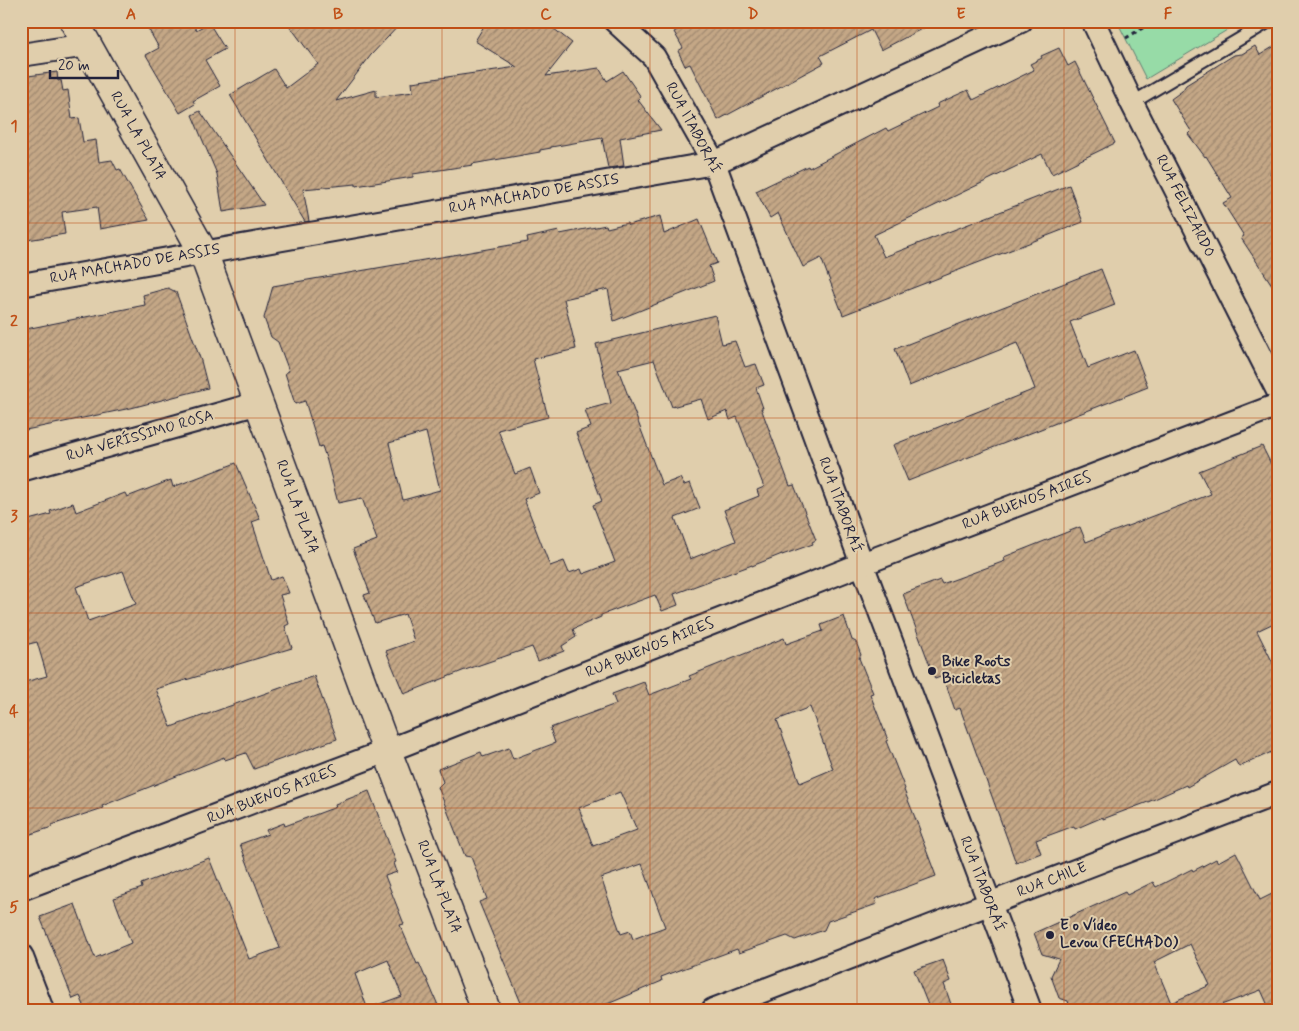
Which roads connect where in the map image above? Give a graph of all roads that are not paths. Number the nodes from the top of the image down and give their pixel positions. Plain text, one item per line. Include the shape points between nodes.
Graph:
1 (74, 21) edge
2 (614, 21) edge
3 (1021, 21) edge
4 (1094, 21) edge
5 (1270, 21) edge
6 (87, 45) junction
7 (21, 55) edge
8 (1132, 103) junction
9 (714, 163) junction
10 (204, 252) junction
11 (21, 284) edge
12 (1278, 390) edge
13 (259, 403) junction
14 (1278, 405) edge
15 (21, 470) edge
16 (862, 564) junction
17 (387, 751) junction
18 (1278, 793) edge
19 (21, 889) edge
20 (990, 904) junction
21 (21, 955) edge
22 (42, 1010) edge
23 (486, 1010) edge
24 (713, 1010) edge
25 (1030, 1010) edge

1 - 6 street, RUA LA PLATA
2 - 9 street, RUA ITABORAÍ via 654,57
3 - 9 street, RUA MACHADO DE ASSIS
4 - 8 street, RUA FELIZARDO
5 - 8 lane
6 - 7 street
6 - 10 street, RUA LA PLATA
8 - 12 street, RUA FELIZARDO
9 - 10 street, RUA MACHADO DE ASSIS
9 - 16 street, RUA ITABORAÍ
10 - 11 street, RUA MACHADO DE ASSIS
10 - 13 street, RUA LA PLATA
13 - 15 street, RUA VERÍSSIMO ROSA
13 - 17 street, RUA LA PLATA
14 - 16 street, RUA BUENOS AIRES
16 - 17 street, RUA BUENOS AIRES
16 - 20 street, RUA ITABORAÍ
17 - 19 street, RUA BUENOS AIRES
17 - 23 street, RUA LA PLATA
18 - 20 street, RUA CHILE
20 - 24 street, RUA CHILE
20 - 25 street, RUA ITABORAÍ
21 - 22 street

